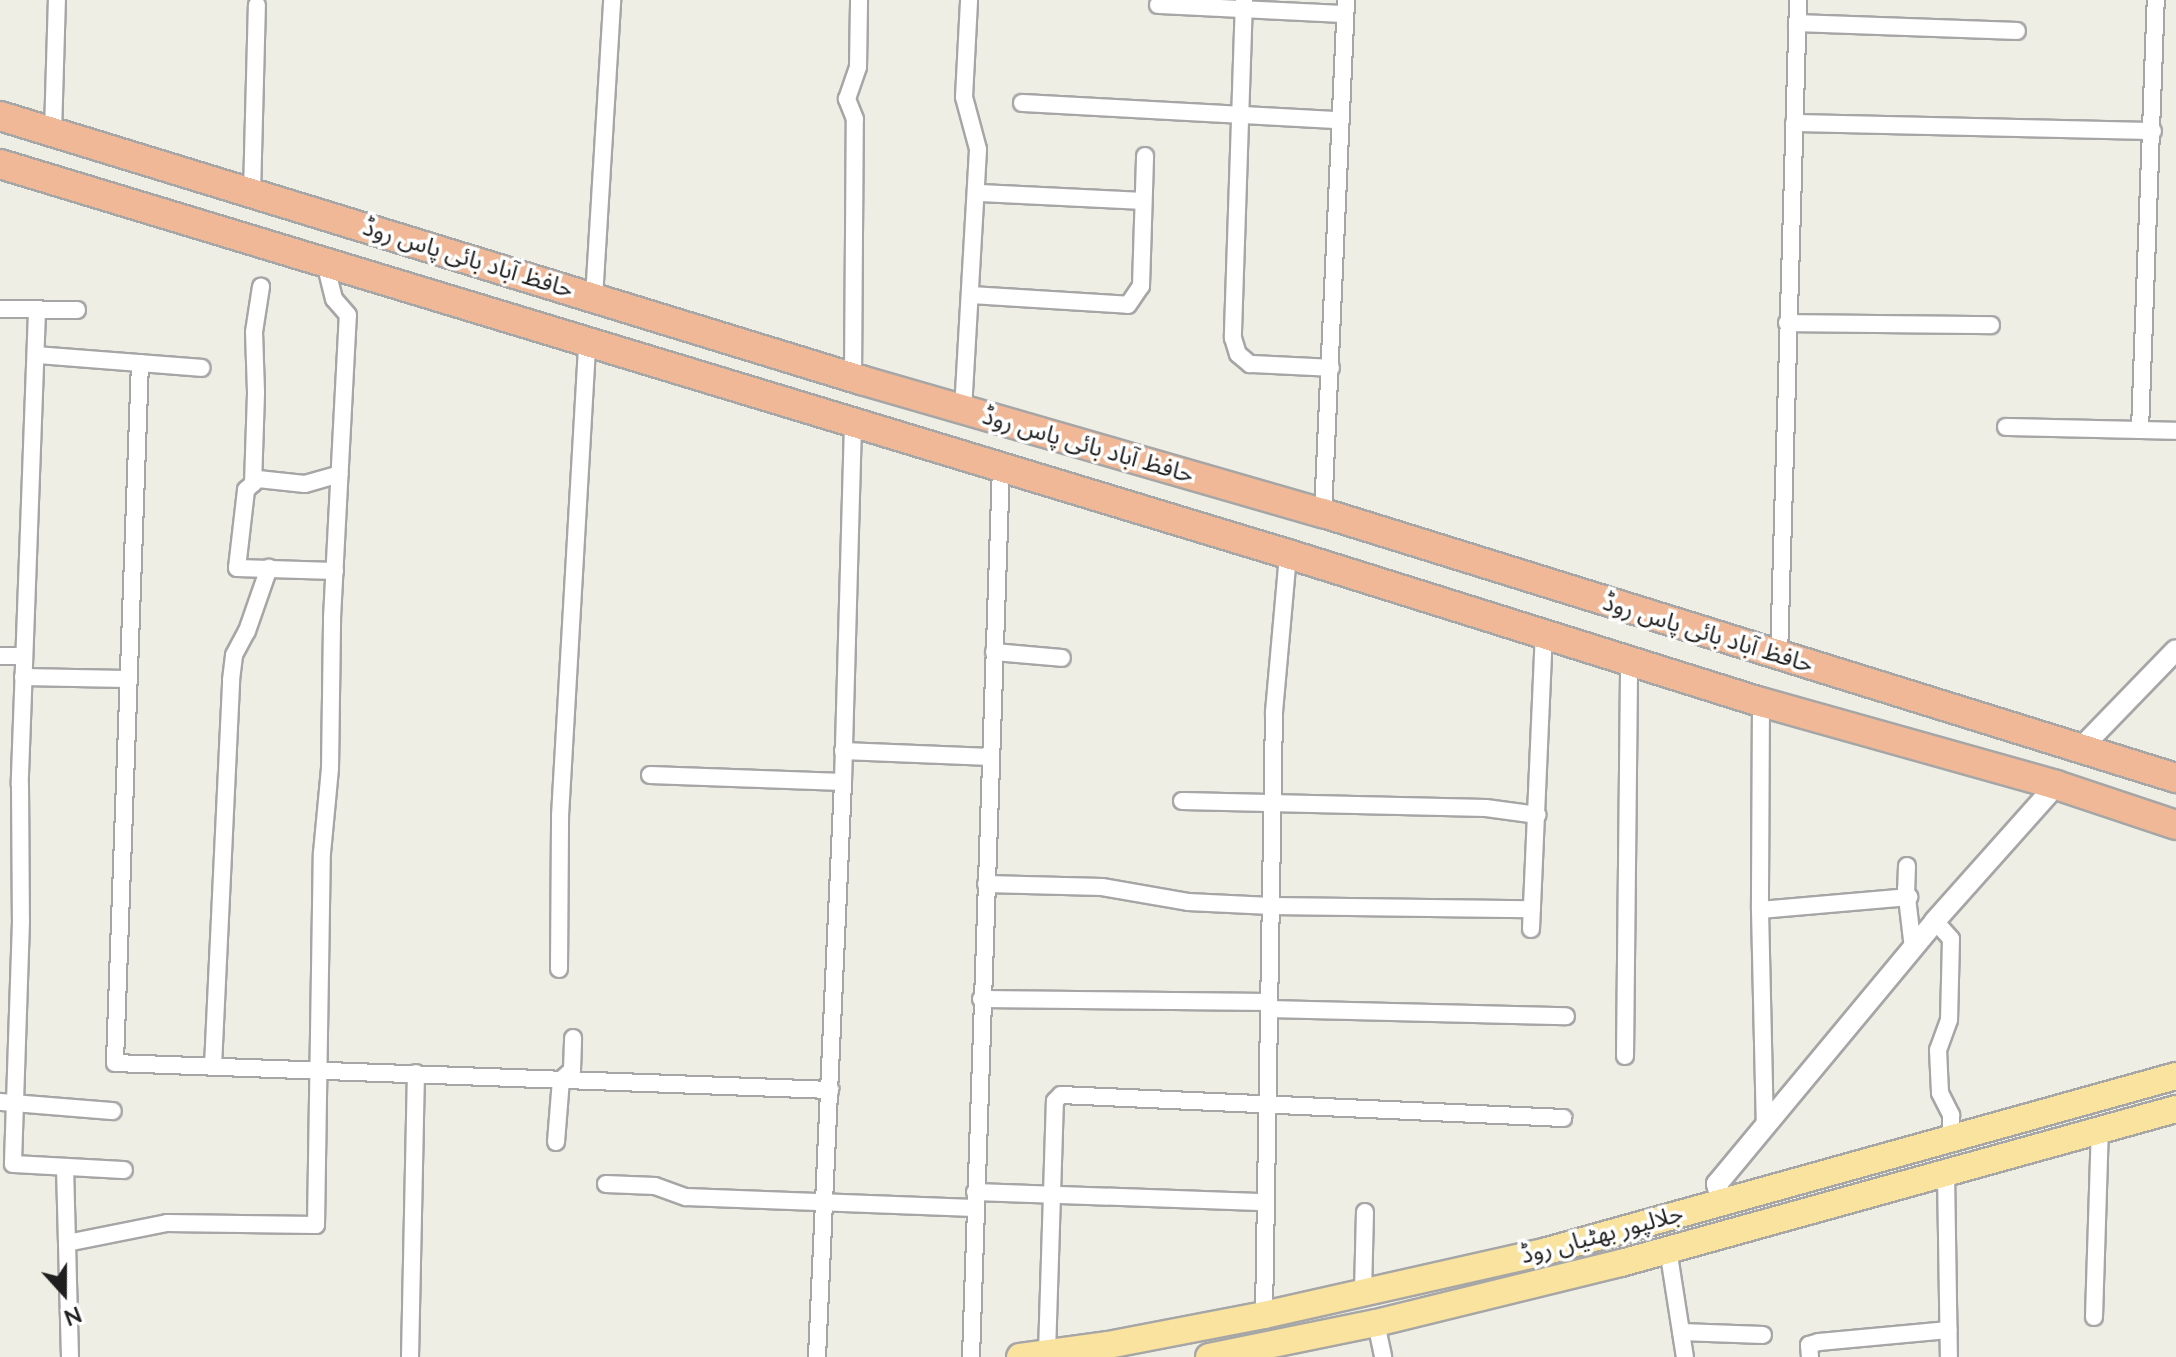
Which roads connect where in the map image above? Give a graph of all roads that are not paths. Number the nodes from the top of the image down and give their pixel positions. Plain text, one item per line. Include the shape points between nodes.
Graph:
1 (57, 0) edge
2 (612, 0) edge
3 (859, 0) edge
4 (969, 0) edge
5 (1798, 0) edge
6 (2156, 0) edge
7 (257, 5) dead end
8 (1158, 5) dead end
9 (1244, 5) edge
10 (1346, 7) edge
11 (1797, 23) junction
12 (2017, 31) dead end
13 (1022, 103) dead end
14 (1240, 113) junction
15 (0, 116) edge
16 (1341, 120) junction
17 (1794, 123) junction
18 (2153, 131) junction
19 (53, 132) junction
20 (1145, 156) dead end
21 (0, 164) edge
22 (252, 193) junction
23 (978, 193) junction
24 (1141, 201) junction
25 (325, 263) junction
26 (261, 287) dead end
27 (971, 295) junction
28 (594, 298) junction
29 (0, 309) edge
30 (77, 310) dead end
31 (37, 311) junction
32 (1787, 323) junction
33 (1991, 325) dead end
34 (587, 344) junction
35 (37, 355) junction
36 (140, 363) junction
37 (201, 368) dead end
38 (1331, 368) junction
39 (853, 378) junction
40 (963, 410) junction
41 (853, 423) junction
42 (2006, 427) dead end
43 (2140, 430) junction
44 (2176, 431) edge
45 (1001, 467) junction
46 (340, 474) junction
47 (253, 484) junction
48 (1323, 513) junction
49 (1288, 554) junction
50 (269, 568) junction
51 (335, 571) junction
52 (1544, 634) junction
53 (2176, 650) edge
54 (994, 652) junction
55 (0, 656) edge
56 (24, 656) junction
57 (1779, 657) junction
58 (1062, 658) dead end
59 (1629, 660) junction
60 (23, 677) junction
61 (126, 679) junction
62 (1761, 702) junction
63 (2081, 748) junction
64 (843, 751) junction
65 (991, 757) junction
66 (650, 775) dead end
67 (2176, 778) edge
68 (843, 782) junction
69 (2056, 785) junction
70 (1182, 801) dead end
71 (1272, 805) junction
72 (1538, 815) junction
73 (2176, 825) edge
74 (1907, 866) dead end
75 (986, 884) junction
76 (1909, 897) junction
77 (1271, 906) junction
78 (1532, 909) junction
79 (1760, 910) junction
80 (1935, 921) junction
81 (1531, 929) dead end
82 (1913, 949) junction
83 (559, 969) dead end
84 (981, 999) junction
85 (1269, 1005) junction
86 (1566, 1016) dead end
87 (573, 1038) dead end
88 (1625, 1056) dead end
89 (213, 1066) junction
90 (316, 1070) junction
91 (416, 1073) junction
92 (2176, 1076) edge
93 (561, 1080) junction
94 (830, 1090) junction
95 (7, 1103) edge
96 (1267, 1105) junction
97 (2176, 1109) edge
98 (113, 1111) dead end
99 (1563, 1118) dead end
100 (1765, 1124) junction
101 (2100, 1130) junction
102 (1951, 1137) junction
103 (556, 1142) dead end
104 (65, 1167) junction
105 (124, 1170) dead end
106 (1946, 1173) junction
107 (606, 1184) dead end
108 (1052, 1195) junction
109 (975, 1200) junction
110 (826, 1202) junction
111 (1266, 1202) junction
112 (1722, 1204) junction
113 (1365, 1212) dead end
114 (67, 1243) junction
115 (1668, 1249) junction
116 (1363, 1293) junction
117 (1264, 1315) junction
118 (2094, 1317) dead end
119 (1376, 1323) junction
120 (1948, 1330) junction
121 (1681, 1332) junction
122 (1763, 1335) dead end
123 (1305, 1348) edge
124 (1047, 1353) junction
125 (70, 1357) edge
126 (410, 1357) edge
127 (817, 1357) edge
128 (971, 1357) edge
129 (1020, 1357) edge
130 (1209, 1357) edge
131 (1383, 1357) edge
132 (1685, 1357) edge
133 (1810, 1357) edge
134 (1949, 1357) edge

1 - 19 street
2 - 28 street
3 - 39 street via 858,67 847,99 855,119
4 - 23 street via 964,97 978,149
5 - 11 street
6 - 18 street
7 - 22 street
8 - 9 street
9 - 10 street
9 - 14 street
10 - 16 street
11 - 12 street
11 - 17 street
13 - 14 street
14 - 16 street
14 - 38 street via 1233,338 1238,354 1250,364
15 - 19 highway, حافظ آباد بائی پاس روڈ
16 - 38 street
17 - 18 street
17 - 32 street
18 - 43 street
19 - 22 highway, حافظ آباد بائی پاس روڈ
20 - 24 street
21 - 25 highway, حافظ آباد بائی پاس روڈ
22 - 28 highway, حافظ آباد بائی پاس روڈ
23 - 24 street
23 - 27 street
24 - 27 street via 1141,286 1128,305
25 - 34 highway, حافظ آباد بائی پاس روڈ
25 - 46 street via 334,299 348,315
26 - 47 street via 254,332
27 - 40 street
28 - 39 highway, حافظ آباد بائی پاس روڈ
29 - 31 street
30 - 31 street
31 - 35 street
32 - 33 street
32 - 57 street
34 - 41 highway, حافظ آباد بائی پاس روڈ
34 - 83 street via 560,816
35 - 36 street
35 - 56 street
36 - 37 street
36 - 61 street
38 - 48 street
39 - 40 highway, حافظ آباد بائی پاس روڈ
40 - 48 highway, حافظ آباد بائی پاس روڈ
41 - 45 highway, حافظ آباد بائی پاس روڈ
41 - 64 street
42 - 43 street
43 - 44 street
45 - 49 highway, حافظ آباد بائی پاس روڈ
45 - 54 street
46 - 47 street via 305,484 258,479
46 - 51 street
47 - 50 street via 240,513 237,568
48 - 57 highway, حافظ آباد بائی پاس روڈ
49 - 52 highway, حافظ آباد بائی پاس روڈ
49 - 71 street
50 - 51 street
50 - 89 street via 234,655 231,680
51 - 90 street
52 - 59 highway, حافظ آباد بائی پاس روڈ
52 - 72 street
53 - 63 street
54 - 58 street
54 - 65 street
55 - 56 street
56 - 60 street
57 - 63 highway, حافظ آباد بائی پاس روڈ
59 - 62 highway, حافظ آباد بائی پاس روڈ
59 - 88 street
60 - 61 street
60 - 95 street via 21,921
61 - 89 street via 115,1063
62 - 69 highway, حافظ آباد بائی پاس روڈ
62 - 79 street
63 - 67 highway, حافظ آباد بائی پاس روڈ
64 - 65 street
64 - 68 street
65 - 75 street
66 - 68 street
68 - 94 street
69 - 73 highway, حافظ آباد بائی پاس روڈ
69 - 80 street
70 - 71 street
71 - 72 street via 1486,808
71 - 77 street
72 - 78 street
74 - 76 street
75 - 77 street via 1102,887 1188,902
75 - 84 street
76 - 79 street
76 - 82 street
77 - 78 street
77 - 85 street
78 - 81 street
79 - 100 street
80 - 82 street
80 - 102 street via 1951,939 1949,1020 1938,1050 1940,1093 1951,1115
82 - 100 street
84 - 85 street
84 - 109 street
85 - 86 street
85 - 96 street
87 - 93 street via 572,1070
89 - 90 street
90 - 91 street
90 - 114 street via 316,1225 167,1223
91 - 93 street
91 - 126 street
92 - 102 main road, جلالپور بھٹیاں روڈ
93 - 94 street
93 - 103 street
94 - 110 street
95 - 98 street
95 - 104 street via 13,1164
96 - 99 street
96 - 108 street via 1061,1095 1055,1101
96 - 111 street
97 - 101 main road, جلالپور بھٹیاں روڈ
100 - 112 street via 1717,1184
101 - 106 main road, جلالپور بھٹیاں روڈ
101 - 118 street
102 - 112 main road, جلالپور بھٹیاں روڈ
104 - 105 street
104 - 114 street
106 - 115 main road, جلالپور بھٹیاں روڈ
106 - 120 street
107 - 110 street via 655,1186 686,1197
108 - 109 street
108 - 111 street
108 - 124 street
109 - 110 street
109 - 128 street
110 - 127 street
111 - 117 street
112 - 116 main road, جلالپور بھٹیاں روڈ
113 - 116 street
114 - 125 street
115 - 119 main road, جلالپور بھٹیاں روڈ
115 - 121 street
116 - 117 main road, جلالپور بھٹیاں روڈ
117 - 124 main road, جلالپور بھٹیاں روڈ
119 - 123 main road, جلالپور بھٹیاں روڈ
119 - 131 street
120 - 133 street via 1819,1342 1809,1345
120 - 134 street
121 - 122 street
121 - 132 street
123 - 130 main road, جلالپور بھٹیاں روڈ
124 - 129 main road, جلالپور بھٹیاں روڈ

